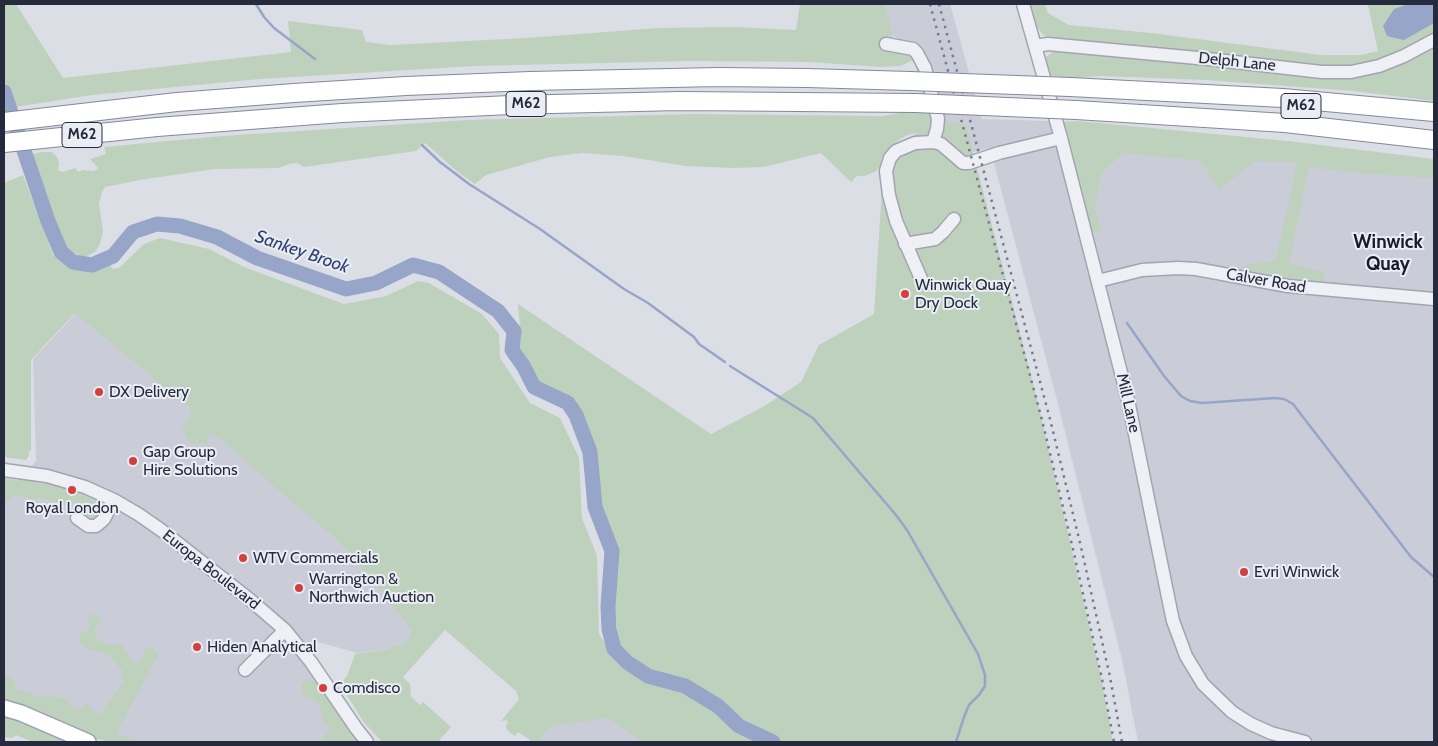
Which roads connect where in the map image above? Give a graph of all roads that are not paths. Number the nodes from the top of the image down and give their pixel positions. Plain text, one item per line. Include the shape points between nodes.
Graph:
1 (1023, 4) edge
2 (1434, 40) edge
3 (886, 44) dead end
4 (1035, 46) junction
5 (1167, 93) junction
6 (1434, 112) edge
7 (1170, 116) junction
8 (12, 121) edge
9 (1434, 121) edge
10 (1061, 138) junction
11 (1434, 140) edge
12 (933, 142) junction
13 (4, 143) edge
14 (1434, 151) edge
15 (954, 219) dead end
16 (905, 244) junction
17 (922, 281) dead end
18 (1098, 282) junction
19 (1434, 299) edge
20 (4, 470) edge
21 (114, 500) junction
22 (77, 518) dead end
23 (285, 630) junction
24 (245, 670) dead end
25 (4, 708) edge
26 (1270, 738) edge
27 (88, 742) edge
28 (366, 742) edge
29 (1305, 742) edge

1 - 4 street, Mill Lane
2 - 4 street, Delph Lane via 1379,66 1351,72 1322,72 1048,44
3 - 12 street via 913,49 925,68 938,119
4 - 10 street, Mill Lane
5 - 6 highway via 1283,98
5 - 8 highway, M62, bridge via 807,78 530,81 177,102
5 - 9 highway, M62
7 - 11 highway, M62 via 1286,123
7 - 13 highway, M62, bridge via 916,103 680,101 342,113
7 - 14 highway
10 - 12 street via 969,163 963,163 941,144
10 - 18 street, Mill Lane
12 - 16 street via 904,146 890,158 887,166 889,195
15 - 16 street via 935,239
16 - 17 street
18 - 19 street, Calver Road via 1142,270 1187,268 1288,286
18 - 26 street, Mill Lane via 1128,400 1170,605 1186,656 1215,697
20 - 21 street, Europa Boulevard via 66,481
21 - 22 street via 104,519 96,526 88,526
21 - 23 street, Europa Boulevard via 192,554
23 - 24 street
23 - 28 street, Europa Boulevard via 312,662
25 - 27 main road
26 - 29 street, Mill Lane

